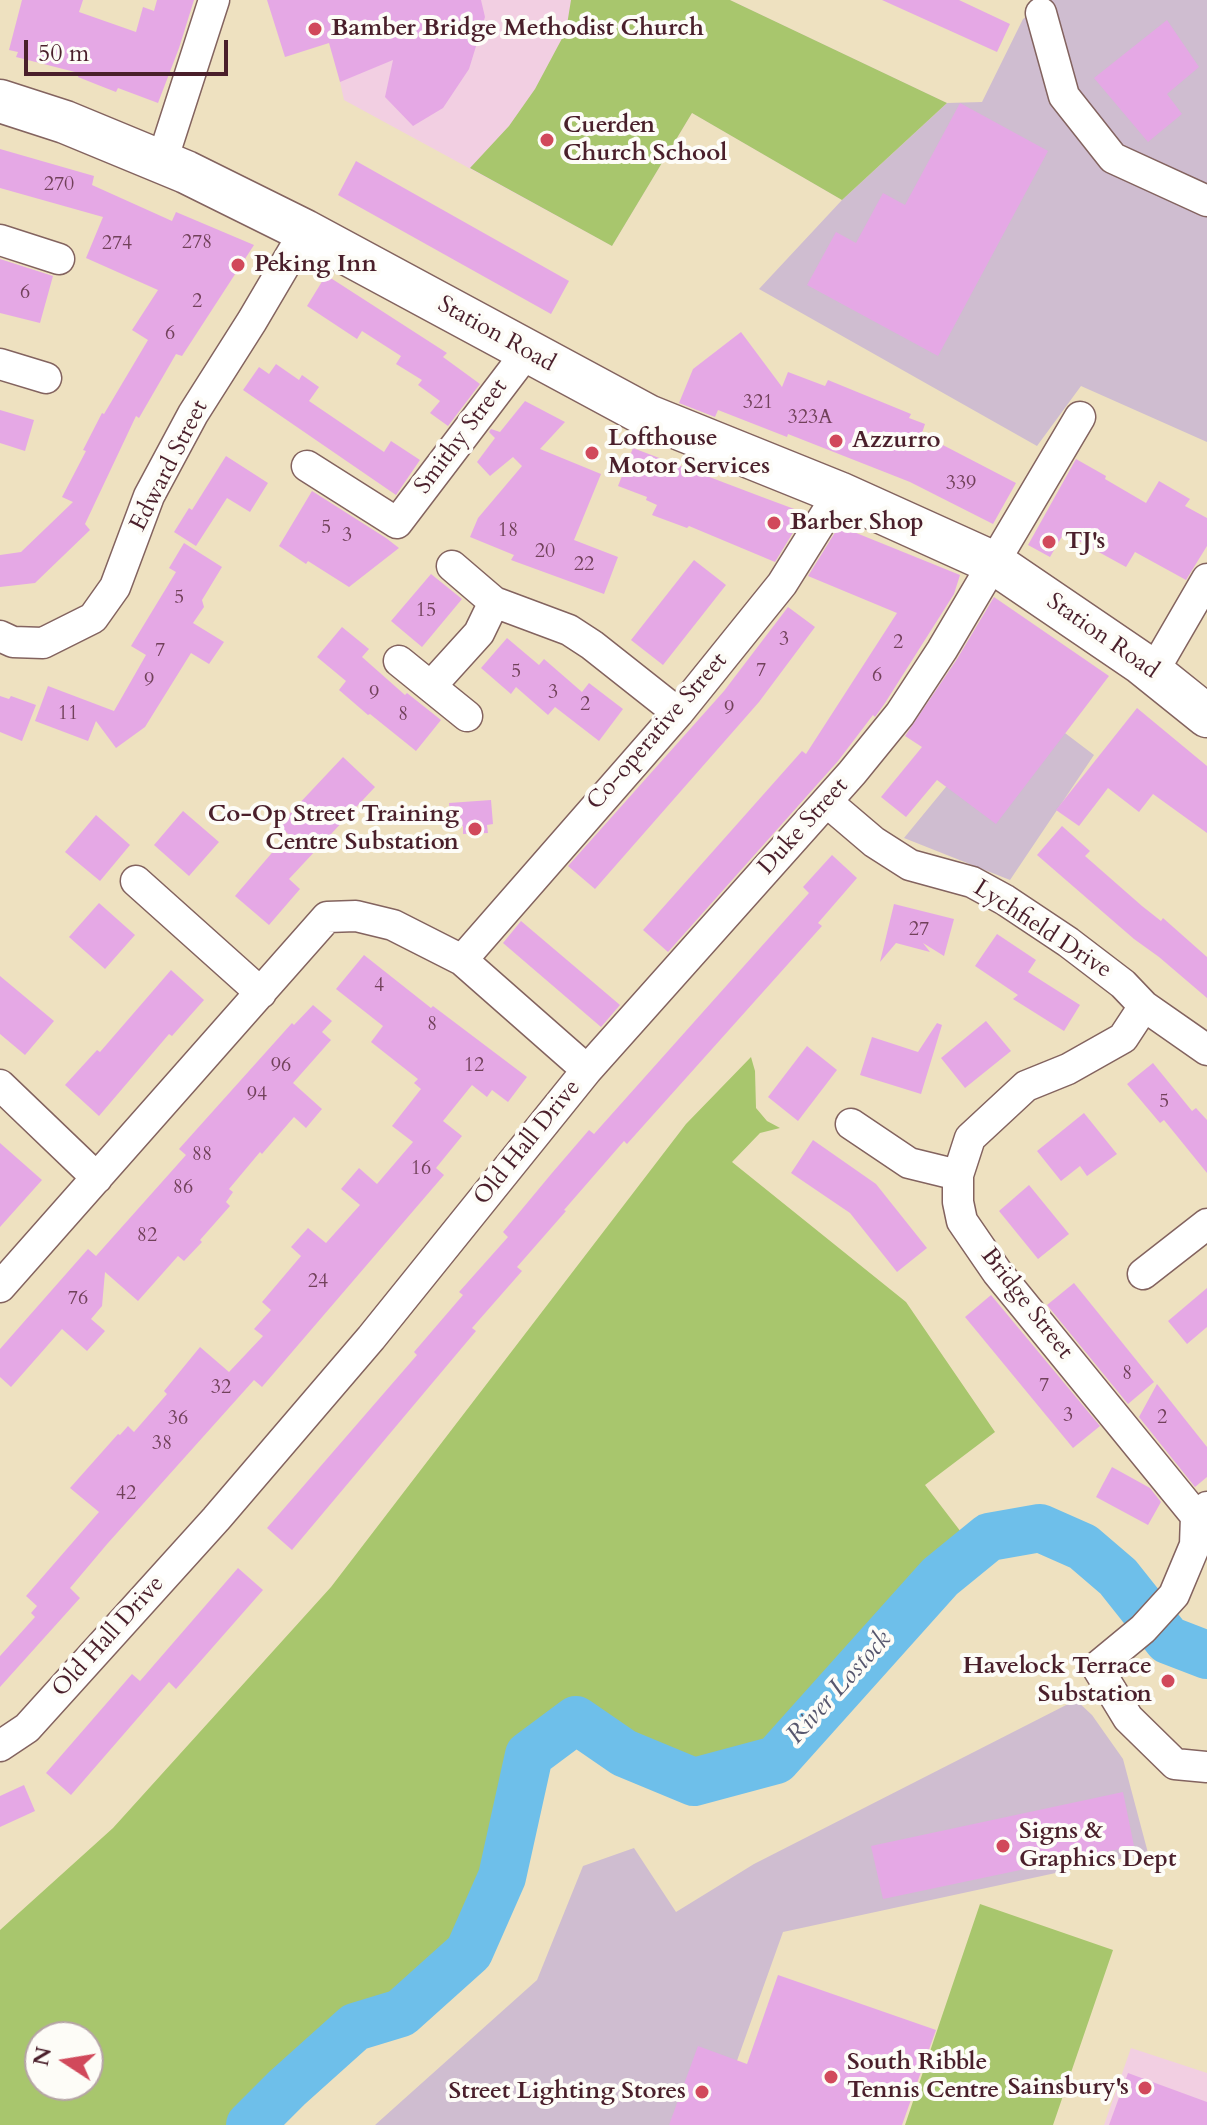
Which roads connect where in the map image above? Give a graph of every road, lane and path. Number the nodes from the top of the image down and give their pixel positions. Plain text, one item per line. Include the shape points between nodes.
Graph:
1 (214, 0) edge
2 (1041, 13) dead end
3 (0, 101) edge
4 (162, 161) junction
5 (1207, 201) edge
6 (305, 231) junction
7 (0, 240) edge
8 (59, 259) dead end
9 (527, 352) junction
10 (0, 364) edge
11 (46, 378) dead end
12 (1080, 417) dead end
13 (307, 466) dead end
14 (839, 493) junction
15 (994, 563) junction
16 (452, 566) dead end
17 (1207, 579) edge
18 (494, 602) junction
19 (0, 636) edge
20 (399, 661) dead end
21 (1153, 672) junction
22 (431, 686) junction
23 (678, 713) junction
24 (467, 716) dead end
25 (1207, 716) edge
26 (827, 802) junction
27 (136, 881) dead end
28 (462, 960) junction
29 (261, 993) junction
30 (1144, 1006) junction
31 (1207, 1050) edge
32 (587, 1070) junction
33 (0, 1085) edge
34 (851, 1124) dead end
35 (958, 1175) junction
36 (97, 1178) junction
37 (1207, 1224) edge
38 (1143, 1274) dead end
39 (0, 1287) edge
40 (1202, 1511) edge
41 (0, 1746) edge
42 (1207, 1767) edge

1 - 4 street
2 - 5 street via 1064,96 1113,158
3 - 4 main road, Station Road
4 - 6 main road, Station Road
6 - 9 main road, Station Road
6 - 19 street, Edward Street via 193,414 149,496 115,587 93,618 43,643
7 - 8 street
9 - 13 street, Smithy Street via 397,523
9 - 14 main road, Station Road via 648,416
10 - 11 street
12 - 15 street
14 - 15 main road, Station Road
14 - 23 street, Co-operative Street via 782,584
15 - 21 main road, Station Road
15 - 26 street, Duke Street via 900,714
16 - 18 street
17 - 21 street
18 - 22 street via 479,633
18 - 23 street via 569,630
20 - 22 street
21 - 25 main road, Station Road
22 - 24 street
23 - 28 street, Co-operative Street
26 - 30 street, Lychfield Drive via 910,865 972,882 1005,900 1123,984
26 - 32 street, Duke Street
27 - 29 street
28 - 29 street, Old Hall Drive via 393,925 356,916 327,917
28 - 32 street, Old Hall Drive
29 - 36 street, Old Hall Drive
30 - 31 street, Lychfield Drive
30 - 35 street via 1123,1038 1026,1086 991,1117 970,1138
32 - 41 street, Old Hall Drive via 371,1338 216,1519 27,1728
33 - 36 street
34 - 35 street via 909,1163
35 - 40 street, Bridge Street via 962,1221 997,1272
36 - 39 street, Old Hall Drive
37 - 38 street
40 - 42 street via 1195,1545 1174,1595 1097,1667 1128,1718 1175,1764

